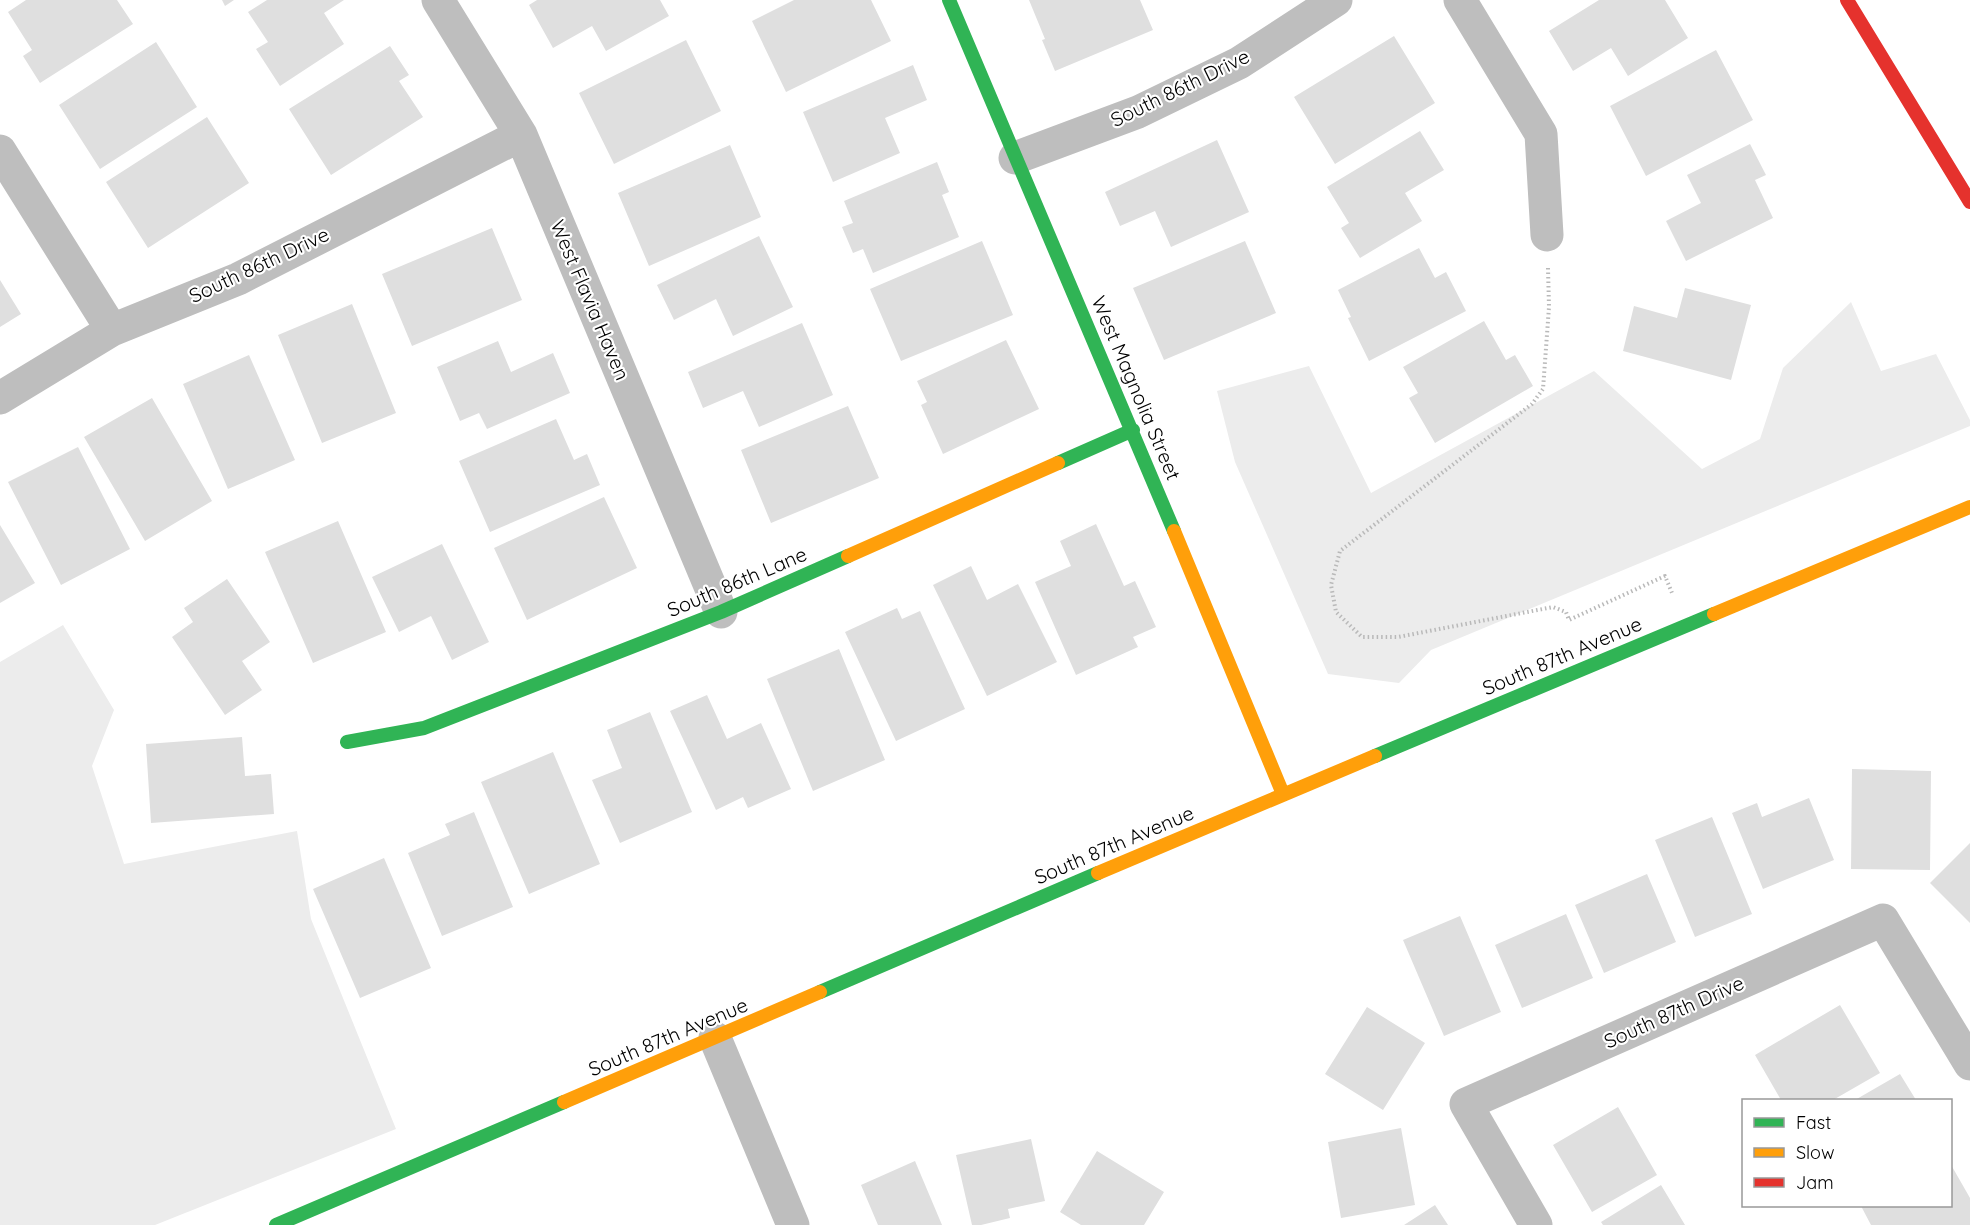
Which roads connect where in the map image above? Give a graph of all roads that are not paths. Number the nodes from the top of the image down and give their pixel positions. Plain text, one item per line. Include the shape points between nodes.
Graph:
1 (438, 0) edge
2 (949, 0) edge
3 (1336, 0) edge
4 (1460, 0) edge
5 (1847, 0) edge
6 (521, 135) junction
7 (0, 151) edge
8 (1015, 159) junction
9 (1970, 202) edge
10 (1548, 235) road end
11 (112, 330) junction
12 (0, 398) edge
13 (1133, 430) junction
14 (1970, 507) edge
15 (721, 612) junction
16 (347, 742) dead end
17 (1283, 794) junction
18 (715, 1038) junction
19 (1970, 1064) edge
20 (276, 1225) edge
21 (793, 1225) edge
22 (1536, 1225) edge

1 - 6 street, West Flavia Haven
2 - 8 street, West Magnolia Street
3 - 8 street, South 86th Drive via 1239,63 1138,112
4 - 10 street via 1541,134
5 - 9 street
6 - 11 street, South 86th Drive via 238,279
6 - 15 street, West Flavia Haven
7 - 11 street
8 - 13 street, West Magnolia Street
11 - 12 street, South 86th Drive
13 - 15 street, South 86th Lane
13 - 17 street, West Magnolia Street
14 - 17 street, South 87th Avenue
15 - 16 street, South 86th Lane via 424,728
17 - 18 street, South 87th Avenue
18 - 20 street, South 87th Avenue
18 - 21 street
19 - 22 street, South 87th Drive via 1883,920 1466,1104

